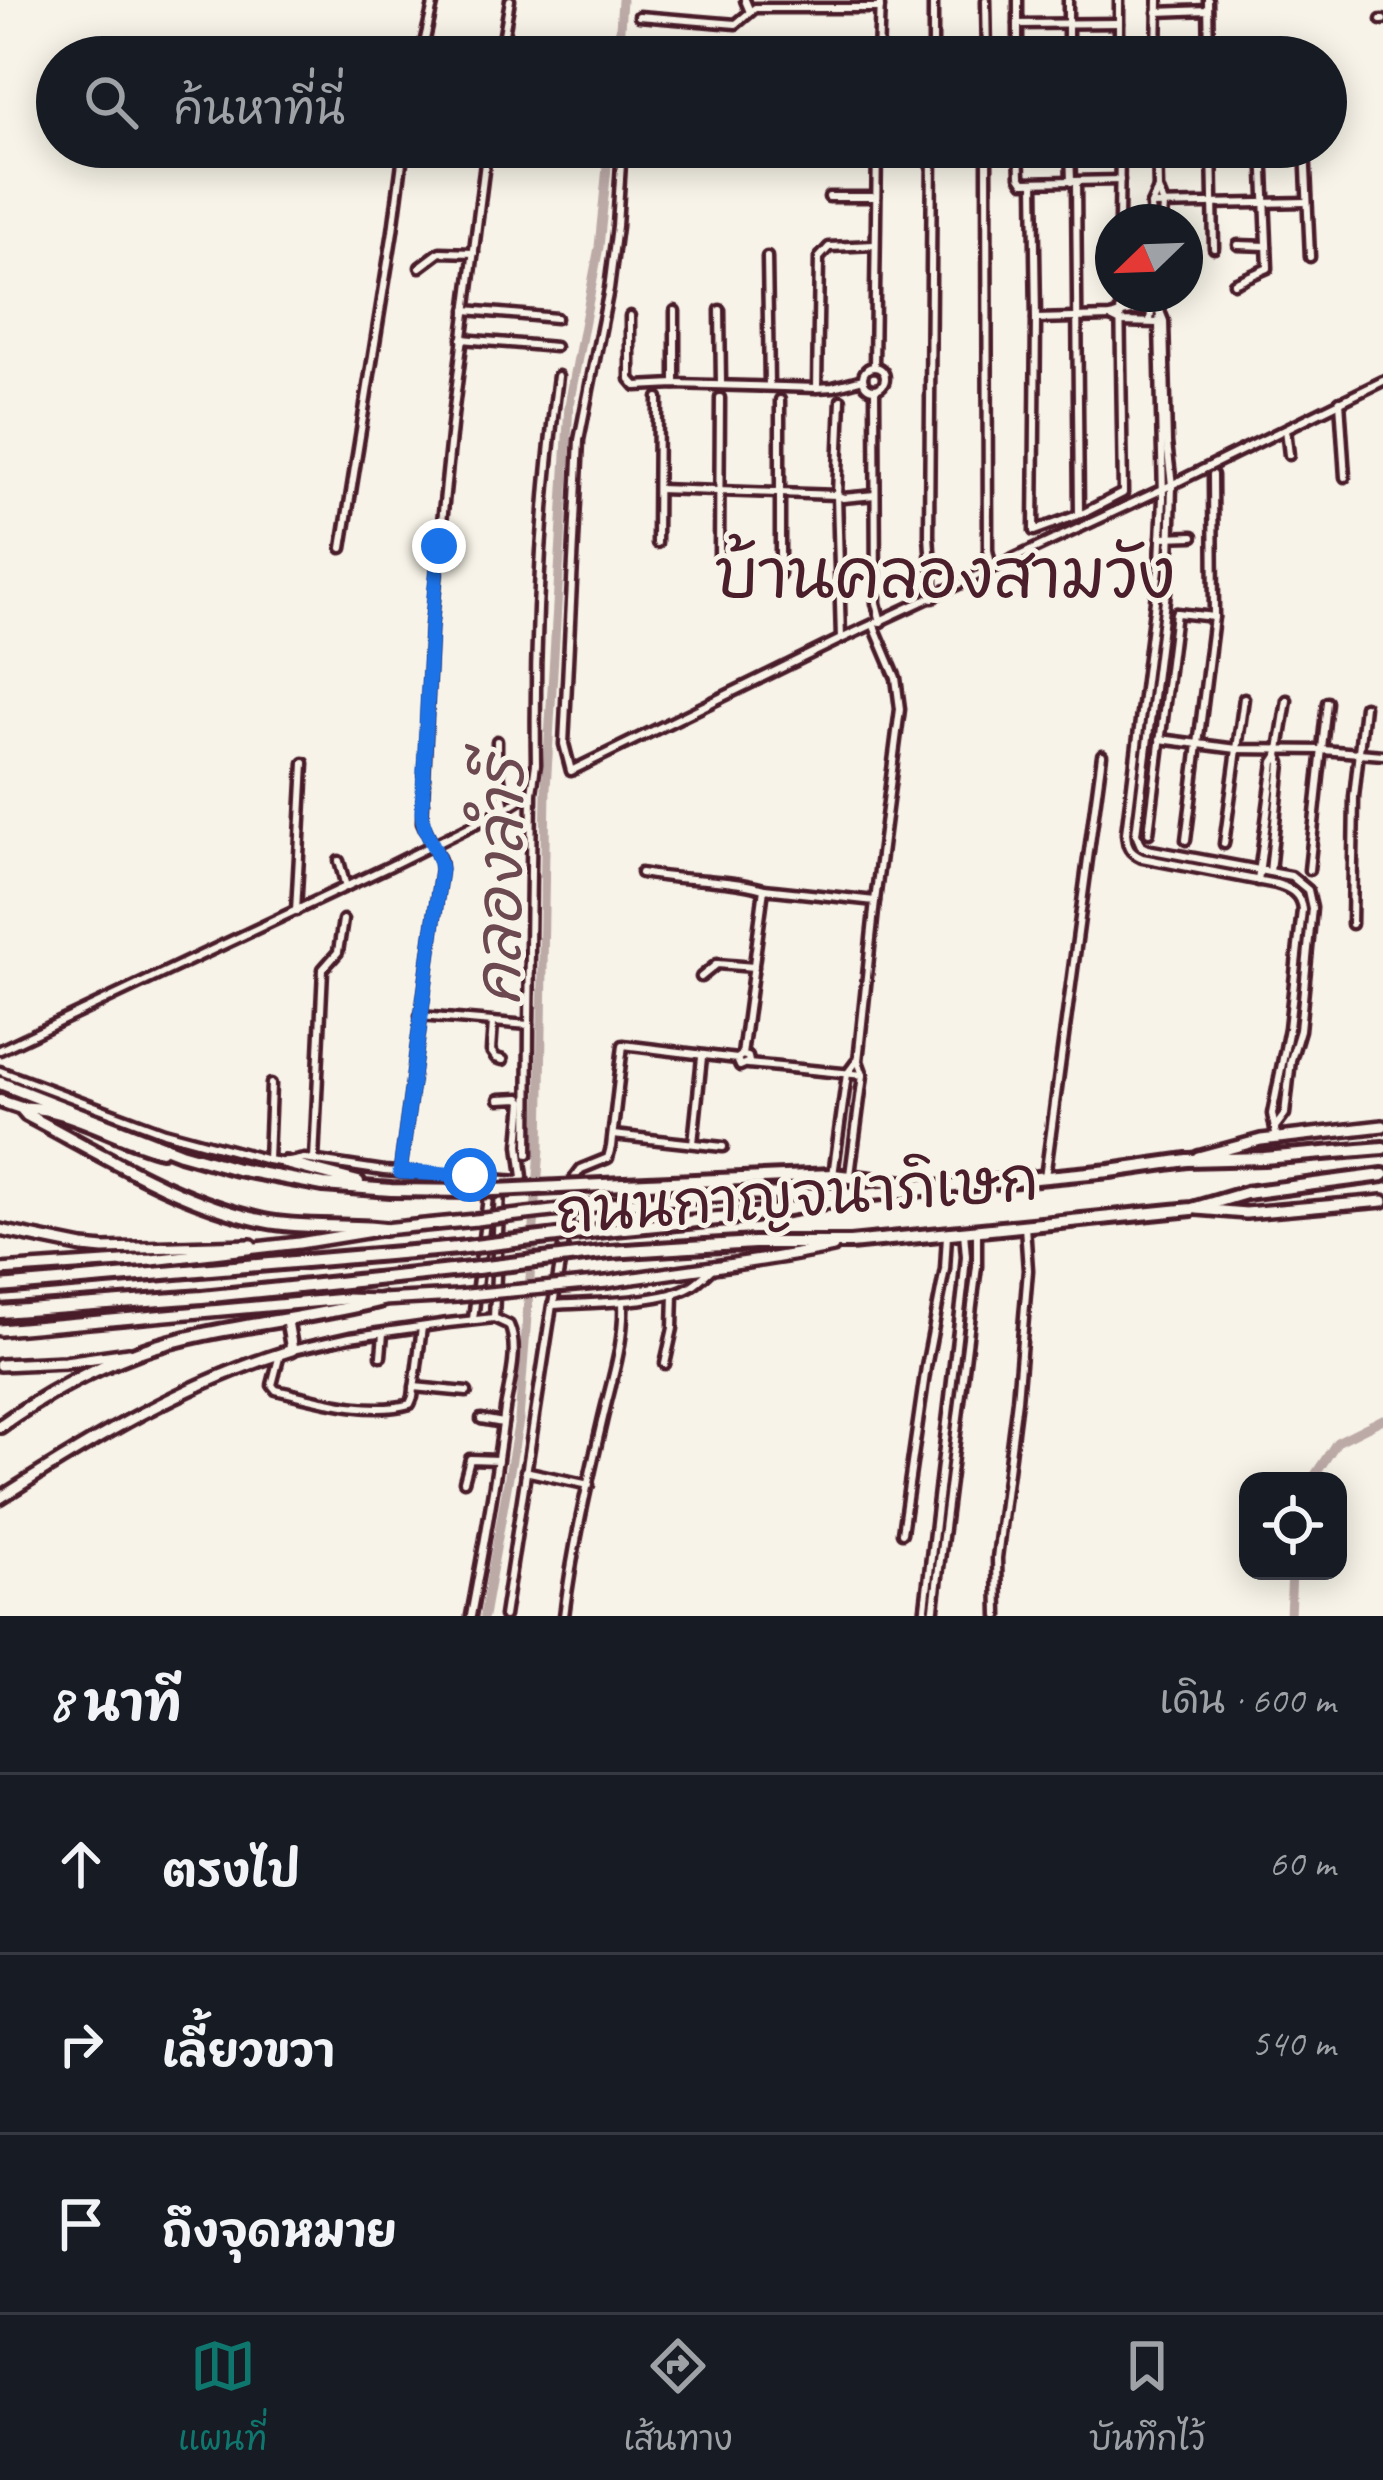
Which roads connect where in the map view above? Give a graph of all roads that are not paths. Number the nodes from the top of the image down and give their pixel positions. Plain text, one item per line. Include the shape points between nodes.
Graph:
1 (434, 0) edge
2 (511, 0) edge
3 (745, 0) edge
4 (933, 0) edge
5 (986, 0) edge
6 (1018, 0) edge
7 (1068, 0) edge
8 (1119, 0) edge
9 (1157, 0) edge
10 (1208, 0) edge
11 (880, 4) edge
12 (1208, 10) junction
13 (750, 12) junction
14 (1157, 12) junction
15 (639, 16) dead end
16 (1119, 23) junction
17 (1018, 24) junction
18 (1068, 24) junction
19 (426, 36) edge
20 (504, 36) edge
21 (879, 36) edge
22 (932, 36) edge
23 (987, 36) edge
24 (1018, 36) edge
25 (1068, 36) edge
26 (1119, 36) edge
27 (1157, 36) edge
28 (1209, 36) edge
29 (401, 168) edge
30 (484, 168) edge
31 (621, 168) edge
32 (877, 168) edge
33 (932, 168) edge
34 (987, 168) edge
35 (1020, 168) edge
36 (1072, 168) edge
37 (1120, 168) edge
38 (1158, 168) edge
39 (1213, 168) edge
40 (1264, 168) edge
41 (1306, 168) edge
42 (1120, 180) junction
43 (1034, 182) junction
44 (1073, 182) junction
45 (1158, 189) junction
46 (830, 196) dead end
47 (876, 197) junction
48 (1307, 202) junction
49 (1265, 203) junction
50 (1119, 204) edge
51 (1151, 204) edge
52 (1164, 204) edge
53 (1203, 205) edge
54 (1215, 205) junction
55 (875, 245) junction
56 (1238, 245) dead end
57 (1267, 245) junction
58 (1214, 248) dead end
59 (474, 253) junction
60 (767, 257) dead end
61 (1310, 257) dead end
62 (420, 267) dead end
63 (1234, 283) dead end
64 (466, 310) junction
65 (719, 310) dead end
66 (675, 311) dead end
67 (1121, 312) edge
68 (1147, 312) edge
69 (1156, 312) edge
70 (1157, 312) edge
71 (630, 316) dead end
72 (556, 318) dead end
73 (1078, 318) junction
74 (1121, 318) junction
75 (1036, 319) junction
76 (1155, 322) junction
77 (462, 339) junction
78 (554, 347) dead end
79 (874, 367) junction
80 (558, 376) dead end
81 (863, 380) junction
82 (1383, 381) edge
83 (675, 384) junction
84 (721, 384) junction
85 (769, 385) junction
86 (818, 388) junction
87 (875, 389) junction
88 (658, 398) dead end
89 (720, 398) dead end
90 (780, 400) dead end
91 (841, 400) dead end
92 (1340, 401) junction
93 (1286, 428) junction
94 (1288, 455) dead end
95 (1213, 475) dead end
96 (1345, 477) dead end
97 (1172, 484) junction
98 (658, 489) junction
99 (1163, 489) junction
100 (720, 491) junction
101 (778, 492) junction
102 (837, 495) junction
103 (875, 495) junction
104 (1079, 514) junction
105 (1193, 536) dead end
106 (1161, 537) junction
107 (1172, 537) junction
108 (657, 543) dead end
109 (342, 548) dead end
110 (719, 558) dead end
111 (992, 569) junction
112 (780, 574) dead end
113 (933, 598) junction
114 (1156, 611) junction
115 (1171, 612) junction
116 (1214, 617) junction
117 (878, 624) junction
118 (841, 639) junction
119 (1244, 698) dead end
120 (1286, 700) dead end
121 (1327, 702) dead end
122 (1364, 706) dead end
123 (1139, 738) junction
124 (1160, 739) junction
125 (1149, 740) junction
126 (497, 741) dead end
127 (1200, 744) junction
128 (1237, 749) junction
129 (1323, 750) junction
130 (1361, 753) junction
131 (1279, 754) junction
132 (1102, 755) dead end
133 (1383, 755) edge
134 (304, 763) dead end
135 (532, 793) junction
136 (505, 809) junction
137 (1149, 832) dead end
138 (1186, 840) dead end
139 (431, 843) junction
140 (1224, 844) dead end
141 (338, 861) dead end
142 (1259, 870) junction
143 (1309, 870) dead end
144 (1270, 872) junction
145 (641, 873) dead end
146 (344, 881) junction
147 (1258, 881) junction
148 (1268, 882) junction
149 (764, 889) junction
150 (874, 901) junction
151 (296, 911) junction
152 (343, 920) dead end
153 (1352, 924) dead end
154 (754, 967) junction
155 (701, 977) dead end
156 (1290, 1015) junction
157 (420, 1016) junction
158 (1302, 1016) junction
159 (494, 1021) junction
160 (530, 1025) junction
161 (0, 1050) edge
162 (703, 1056) junction
163 (740, 1057) junction
164 (502, 1060) dead end
165 (857, 1061) junction
166 (0, 1071) edge
167 (847, 1074) junction
168 (863, 1075) junction
169 (0, 1083) edge
170 (272, 1084) dead end
171 (1276, 1088) junction
172 (1288, 1090) junction
173 (499, 1100) dead end
174 (0, 1101) edge
175 (21, 1108) junction
176 (841, 1117) junction
177 (857, 1117) junction
178 (1383, 1126) edge
179 (1277, 1132) junction
180 (614, 1136) junction
181 (693, 1143) junction
182 (723, 1147) dead end
183 (1383, 1148) edge
184 (180, 1153) junction
185 (528, 1154) dead end
186 (268, 1160) junction
187 (314, 1160) junction
188 (1186, 1160) junction
189 (285, 1163) junction
190 (400, 1172) junction
191 (833, 1174) junction
192 (1383, 1174) edge
193 (850, 1175) junction
194 (1045, 1178) junction
195 (490, 1179) junction
196 (501, 1180) junction
197 (935, 1187) junction
198 (391, 1190) junction
199 (872, 1194) junction
200 (1383, 1201) edge
201 (1192, 1209) junction
202 (1025, 1224) junction
203 (384, 1229) junction
204 (0, 1230) edge
205 (970, 1230) junction
206 (947, 1233) junction
207 (850, 1243) junction
208 (268, 1246) junction
209 (717, 1264) junction
210 (0, 1270) edge
211 (0, 1287) edge
212 (674, 1293) junction
213 (382, 1300) junction
214 (623, 1300) junction
215 (0, 1312) edge
216 (551, 1312) junction
217 (494, 1318) junction
218 (473, 1320) junction
219 (287, 1321) junction
220 (422, 1327) junction
221 (0, 1330) edge
222 (383, 1333) junction
223 (292, 1350) junction
224 (140, 1352) junction
225 (280, 1354) junction
226 (380, 1356) dead end
227 (664, 1364) dead end
228 (0, 1365) edge
229 (414, 1387) junction
230 (466, 1392) dead end
231 (482, 1419) dead end
232 (503, 1424) junction
233 (0, 1426) edge
234 (498, 1460) junction
235 (525, 1471) junction
236 (464, 1481) dead end
237 (589, 1485) junction
238 (0, 1498) edge
239 (902, 1533) dead end
240 (471, 1616) edge
241 (504, 1616) edge
242 (564, 1616) edge
243 (928, 1616) edge
244 (998, 1616) edge

1 - 19 street
2 - 20 street
3 - 13 street
4 - 22 street
5 - 23 street
6 - 17 street
7 - 18 street
8 - 16 street
9 - 14 street
10 - 12 street
11 - 13 street
11 - 21 street
12 - 14 street
12 - 28 street
13 - 15 street via 736,24
14 - 27 street
16 - 18 street
16 - 26 street
17 - 18 street
17 - 24 street
18 - 25 street
29 - 109 street
30 - 59 street
31 - 118 street via 610,289 579,440 564,744 571,771
32 - 47 street
33 - 113 street
34 - 111 street
35 - 43 street via 1021,181
36 - 44 street
37 - 42 street
38 - 45 street
39 - 54 street
40 - 49 street
41 - 48 street
42 - 44 street
42 - 50 street
43 - 44 street
43 - 75 street
44 - 73 street
45 - 51 street
45 - 52 street
46 - 47 street
47 - 55 street
48 - 49 street
48 - 61 street
49 - 54 street
49 - 57 street
53 - 54 street
54 - 58 street
55 - 79 street
55 - 86 street via 829,247 819,258
56 - 57 street
57 - 63 street via 1268,268
59 - 62 street via 440,252
59 - 64 street
60 - 85 street
64 - 72 street
64 - 77 street
65 - 84 street
66 - 83 street
67 - 74 street
68 - 74 street
69 - 76 street
70 - 97 street
71 - 83 street via 632,384
73 - 74 street
73 - 75 street
73 - 104 street
74 - 76 street
74 - 104 street via 1123,494
75 - 104 street via 1034,531
76 - 99 street
77 - 78 street
77 - 139 street via 431,628 422,812
79 - 81 street
79 - 87 street via 885,375
80 - 135 street via 538,586
81 - 86 street
81 - 87 street
82 - 92 street
83 - 84 street
84 - 85 street
85 - 86 street
87 - 103 street
88 - 98 street
89 - 100 street
90 - 101 street
91 - 102 street
92 - 93 street
92 - 96 street
93 - 94 street
93 - 97 street
95 - 116 street
97 - 99 street
97 - 107 street
98 - 100 street
98 - 108 street
99 - 106 street
99 - 111 street
100 - 101 street
100 - 110 street
101 - 102 street
101 - 112 street
102 - 103 street
102 - 118 street
103 - 117 street
105 - 107 street
106 - 107 street
106 - 114 street
107 - 115 street
111 - 113 street
113 - 117 street
114 - 115 street
114 - 123 street
115 - 116 street
115 - 124 street
115 - 125 street
116 - 127 street
117 - 118 street
117 - 150 street via 900,709
119 - 128 street
120 - 131 street
121 - 129 street
122 - 130 street
123 - 125 street
123 - 147 street via 1127,847
124 - 127 street
124 - 137 street
125 - 142 street via 1141,846
126 - 136 street
127 - 128 street
127 - 138 street
128 - 131 street
128 - 140 street
129 - 130 street
129 - 131 street
129 - 143 street
130 - 133 street
130 - 153 street
131 - 142 street
131 - 144 street
132 - 194 street
134 - 151 street
135 - 136 street
135 - 160 street
136 - 139 street
139 - 146 street
139 - 157 street via 441,869
141 - 146 street
142 - 144 street
142 - 147 street
144 - 148 street
144 - 158 street via 1292,876 1312,898
145 - 149 street
146 - 151 street
147 - 148 street
148 - 156 street via 1293,890 1301,902
149 - 150 street
149 - 154 street
150 - 165 street
151 - 161 street
152 - 187 street via 338,952 323,969
154 - 155 street via 717,964
154 - 163 street
156 - 158 street
156 - 171 street
157 - 159 street
157 - 190 street
158 - 172 street
159 - 160 street
159 - 164 street via 491,1051
160 - 185 street
162 - 163 street
162 - 180 street via 623,1045
162 - 181 street
163 - 167 street
165 - 167 street
165 - 168 street
166 - 186 street via 164,1132
167 - 168 street
167 - 176 street
168 - 177 street
169 - 184 main road
170 - 186 street
171 - 172 street
171 - 179 street
172 - 179 street
173 - 196 street via 523,1101 522,1179
174 - 175 main road
175 - 184 main road
175 - 203 main road via 117,1163 235,1214
176 - 177 street
176 - 191 street
177 - 193 street
178 - 179 main road
179 - 188 main road
180 - 181 street
180 - 216 street via 608,1158 575,1178
181 - 182 street
183 - 188 main road, ถนนกาญจนาภิเษก
184 - 198 main road via 302,1182
186 - 189 street
187 - 189 street
187 - 190 street
188 - 194 main road, ถนนกาญจนาภิเษก
189 - 198 main road
190 - 195 street
191 - 193 main road
191 - 198 main road, bridge
192 - 201 main road, ถนนกาญจนาภิเษก via 1246,1193
193 - 197 main road
194 - 197 main road, ถนนกาญจนาภิเษก
195 - 196 street
195 - 218 street
196 - 217 street
197 - 199 main road, ถนนกาญจนาภิเษก
199 - 203 main road, bridge via 745,1194
199 - 211 main road, ถนนกาญจนาภิเษก, bridge via 458,1248
200 - 201 main road via 1246,1213
201 - 202 main road, ถนนกาญจนาภิเษก
202 - 205 main road, ถนนกาญจนาภิเษก
202 - 244 street via 1028,1270 996,1568
203 - 208 main road
204 - 208 main road via 104,1249
205 - 206 main road, ถนนกาญจนาภิเษก
205 - 243 street via 977,1266
206 - 207 main road, ถนนกาญจนาภิเษก
206 - 239 street
207 - 209 main road
207 - 215 main road, ถนนกาญจนาภิเษก, bridge via 610,1252
208 - 210 main road
209 - 212 street
209 - 213 main road, bridge via 607,1282
212 - 214 street
212 - 227 street
213 - 219 main road
213 - 221 main road
214 - 216 street
214 - 237 street
216 - 235 street
217 - 218 street
217 - 232 street via 514,1338
218 - 220 street
219 - 223 main road
219 - 224 main road
220 - 222 street
220 - 229 street
222 - 223 street
222 - 226 street
223 - 225 main road
224 - 228 main road
224 - 233 main road
225 - 229 street via 272,1384 279,1392 388,1407 410,1404
225 - 238 main road via 176,1394
229 - 230 street
231 - 232 street
232 - 234 street
234 - 236 street via 470,1460
234 - 240 street
235 - 237 street
235 - 241 street
237 - 242 street

